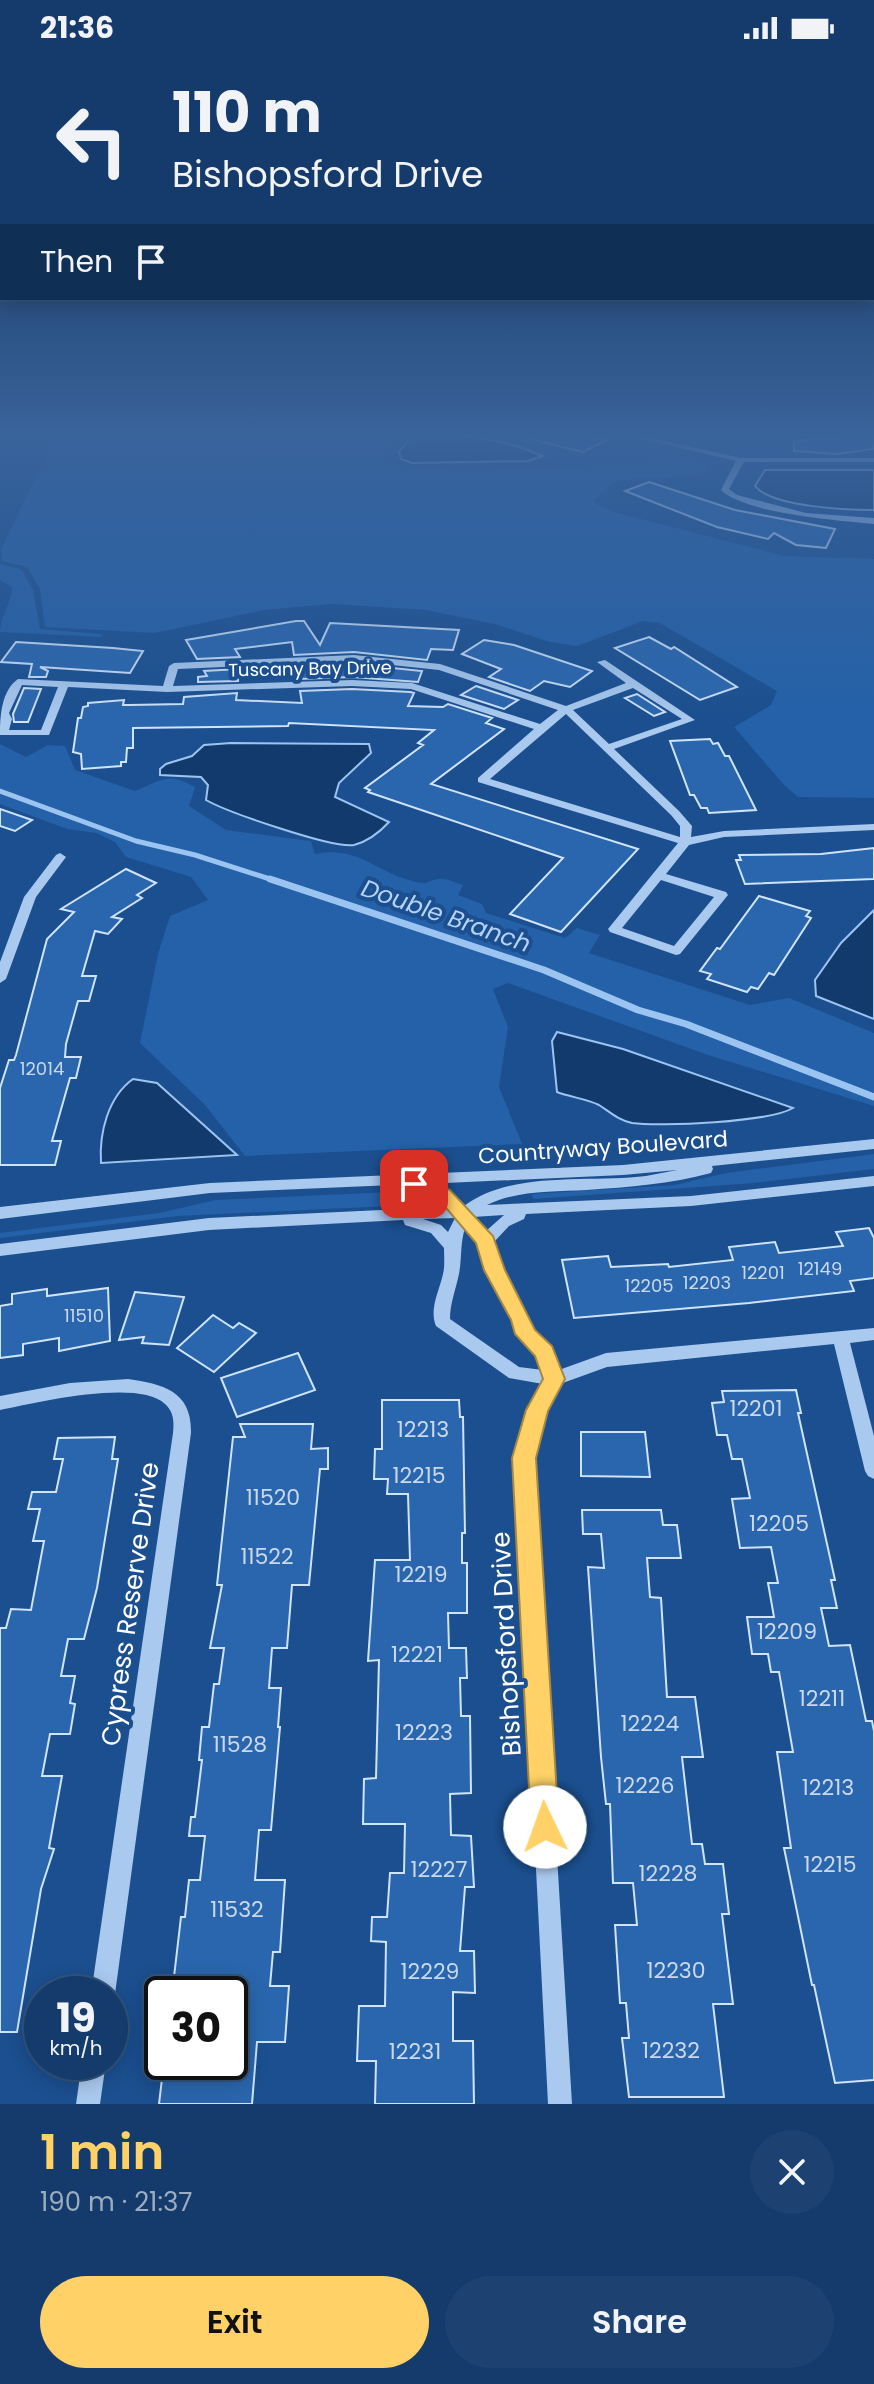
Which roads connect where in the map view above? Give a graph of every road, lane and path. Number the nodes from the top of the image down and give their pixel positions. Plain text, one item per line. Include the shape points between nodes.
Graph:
1 (602, 662) dead end
2 (65, 683) junction
3 (634, 684) junction
4 (167, 689) junction
5 (566, 709) junction
6 (541, 728) junction
7 (608, 748) junction
8 (874, 827) edge
9 (685, 842) junction
10 (60, 857) dead end
11 (658, 875) junction
12 (0, 979) edge
13 (874, 1144) edge
14 (740, 1160) junction
15 (393, 1180) junction
16 (874, 1181) edge
17 (534, 1210) junction
18 (0, 1213) edge
19 (463, 1214) junction
20 (386, 1216) junction
21 (486, 1241) junction
22 (452, 1246) junction
23 (0, 1250) edge
24 (874, 1334) edge
25 (841, 1339) junction
26 (554, 1379) junction
27 (0, 1403) edge
28 (874, 1471) edge
29 (106, 1976) edge
30 (91, 2080) edge
31 (88, 2104) edge
32 (560, 2104) edge

1 - 3 street
2 - 2 street, Tuscany Bay Drive via 45,733 3,733 4,713 18,682
2 - 4 street, Tuscany Bay Drive
3 - 5 street
3 - 7 street via 690,720
4 - 5 street, Tuscany Bay Drive via 174,666 354,658 440,667
4 - 6 street, Tuscany Bay Drive via 412,686
5 - 6 street
5 - 7 street, Tuscany Bay Drive
6 - 9 street via 482,780
7 - 9 street, Tuscany Bay Drive via 686,826
8 - 9 street via 724,834
9 - 11 street
10 - 12 street via 30,897
11 - 11 street via 722,895 676,951 614,929
13 - 14 street, Countryway Boulevard
14 - 15 street, Countryway Boulevard
14 - 19 street via 668,1179 503,1192
15 - 18 street, Countryway Boulevard via 210,1188
15 - 19 street via 443,1195
16 - 17 street via 691,1201
17 - 19 street
17 - 21 street via 504,1222
19 - 20 street
19 - 21 street
19 - 22 street
20 - 22 street via 426,1224
20 - 23 street via 209,1224
21 - 26 street via 525,1334 545,1352
22 - 26 street via 442,1322 515,1373
24 - 25 street
25 - 26 street via 606,1360
25 - 28 street
26 - 32 street, Bishopsford Drive via 537,1410 524,1458
27 - 29 street, Cypress Reserve Drive via 111,1384 136,1385 165,1395 181,1412
30 - 31 street

